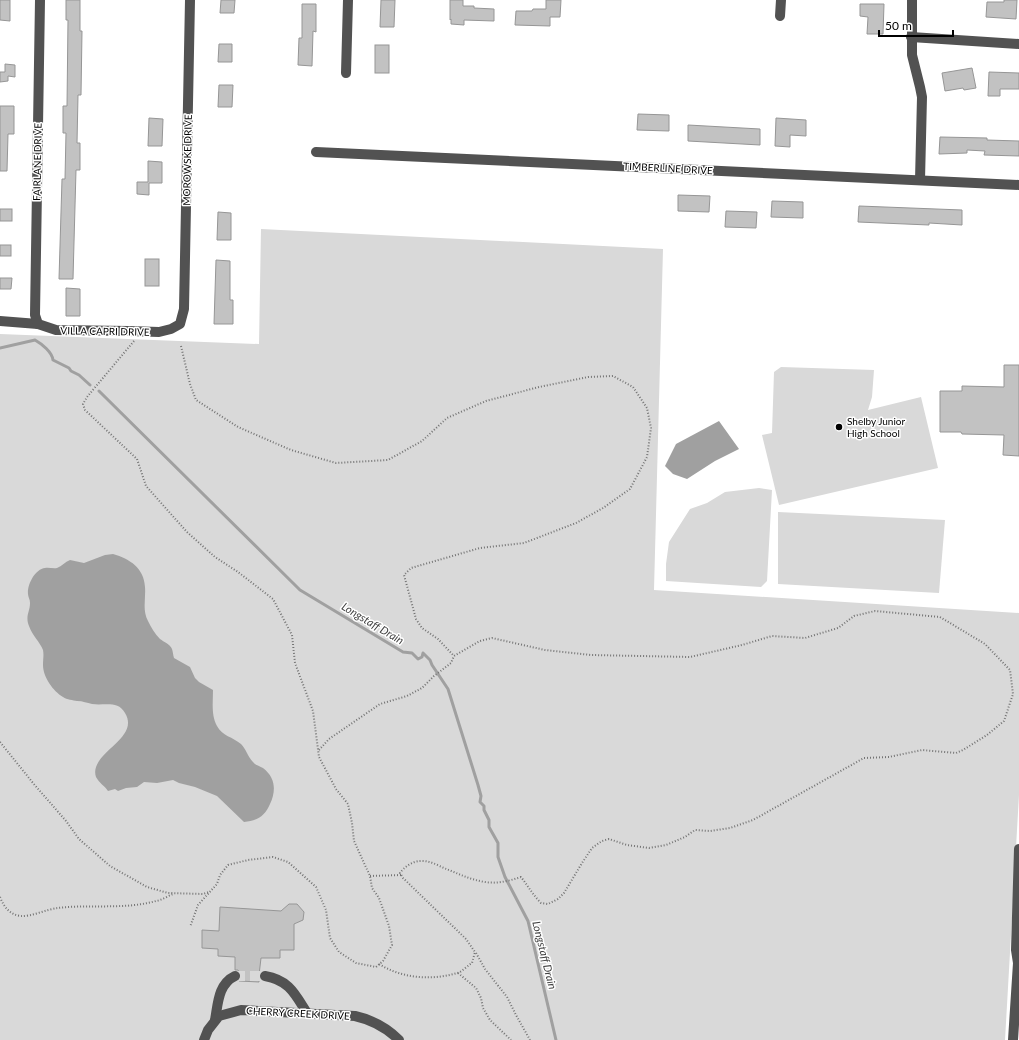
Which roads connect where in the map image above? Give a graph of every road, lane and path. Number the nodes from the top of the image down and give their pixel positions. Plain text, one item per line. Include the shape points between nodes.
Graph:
1 (40, 0) edge
2 (190, 0) edge
3 (348, 0) edge
4 (781, 0) edge
5 (912, 0) edge
6 (780, 16) dead end
7 (911, 37) junction
8 (1019, 44) edge
9 (346, 73) dead end
10 (316, 152) dead end
11 (920, 180) junction
12 (1019, 185) edge
13 (182, 319) joint
14 (0, 321) edge
15 (38, 324) junction
16 (134, 341) dead end
17 (181, 346) dead end
18 (454, 656) junction
19 (0, 742) edge
20 (318, 750) junction
21 (1019, 849) edge
22 (402, 875) junction
23 (370, 876) junction
24 (210, 892) junction
25 (174, 893) junction
26 (0, 897) edge
27 (190, 927) dead end
28 (475, 952) junction
29 (378, 964) junction
30 (458, 973) junction
31 (1018, 975) edge
32 (234, 976) dead end
33 (266, 976) tunnel mouth
34 (307, 1013) junction
35 (215, 1020) junction
36 (204, 1040) edge
37 (399, 1040) edge
38 (512, 1040) edge
39 (530, 1040) edge
40 (1013, 1040) edge

1 - 15 street, FAIRLANE DRIVE via 34,315
2 - 13 street, MOROWSKE DRIVE
3 - 9 street
4 - 6 street
5 - 7 street
7 - 8 street
7 - 11 street via 912,55 922,97
10 - 11 street, TIMBERLINE DRIVE
11 - 12 street, TIMBERLINE DRIVE
13 - 15 street, VILLA CAPRI DRIVE via 178,326 158,332 56,330
14 - 15 street, VILLA CAPRI DRIVE
16 - 20 path via 87,397 83,404 85,410 137,459 146,486 187,532 215,557 273,599 292,635 295,663 313,711
17 - 18 path via 196,400 238,427 291,450 336,463 388,460 422,441 447,418 486,401 538,387 588,377 613,376 633,387 647,408 651,428 648,457 630,489 576,523 524,543 480,548 411,568 404,575 416,619 422,628 438,639
18 - 20 path via 451,663 422,688 407,696 380,704 329,739
18 - 22 path via 480,641 492,638 545,650 591,655 690,657 772,636 805,638 838,628 854,616 875,611 940,616 985,644 1010,670 1013,694 1004,721 987,735 956,753 922,750 888,757 864,758 753,820 730,828 695,830 666,845 649,848 609,839 602,841 592,848 564,893 548,904 541,903 533,896 521,877 486,882 420,860 406,866 400,873
19 - 25 path via 79,839 110,866 147,887
20 - 23 path via 336,790 348,804 354,842
21 - 31 street via 1016,950
22 - 23 path
22 - 28 path via 466,939
23 - 29 path via 372,888 379,898 389,926 392,945 384,961
24 - 25 path
24 - 27 path via 198,905
24 - 29 path via 228,865 273,857 288,862 316,887 326,910 330,938 339,952 356,963 376,967
25 - 26 path via 156,901 124,906 57,908 22,916 4,907
28 - 30 path via 472,963
28 - 39 path via 507,997
29 - 30 path via 397,974 420,977
30 - 38 path via 476,988 490,1020
31 - 40 street
32 - 35 street via 222,986
33 - 34 street via 285,983
34 - 35 street, CHERRY CREEK DRIVE via 241,1010 219,1016
34 - 37 street, CHERRY CREEK DRIVE via 363,1018 382,1026
35 - 36 street

